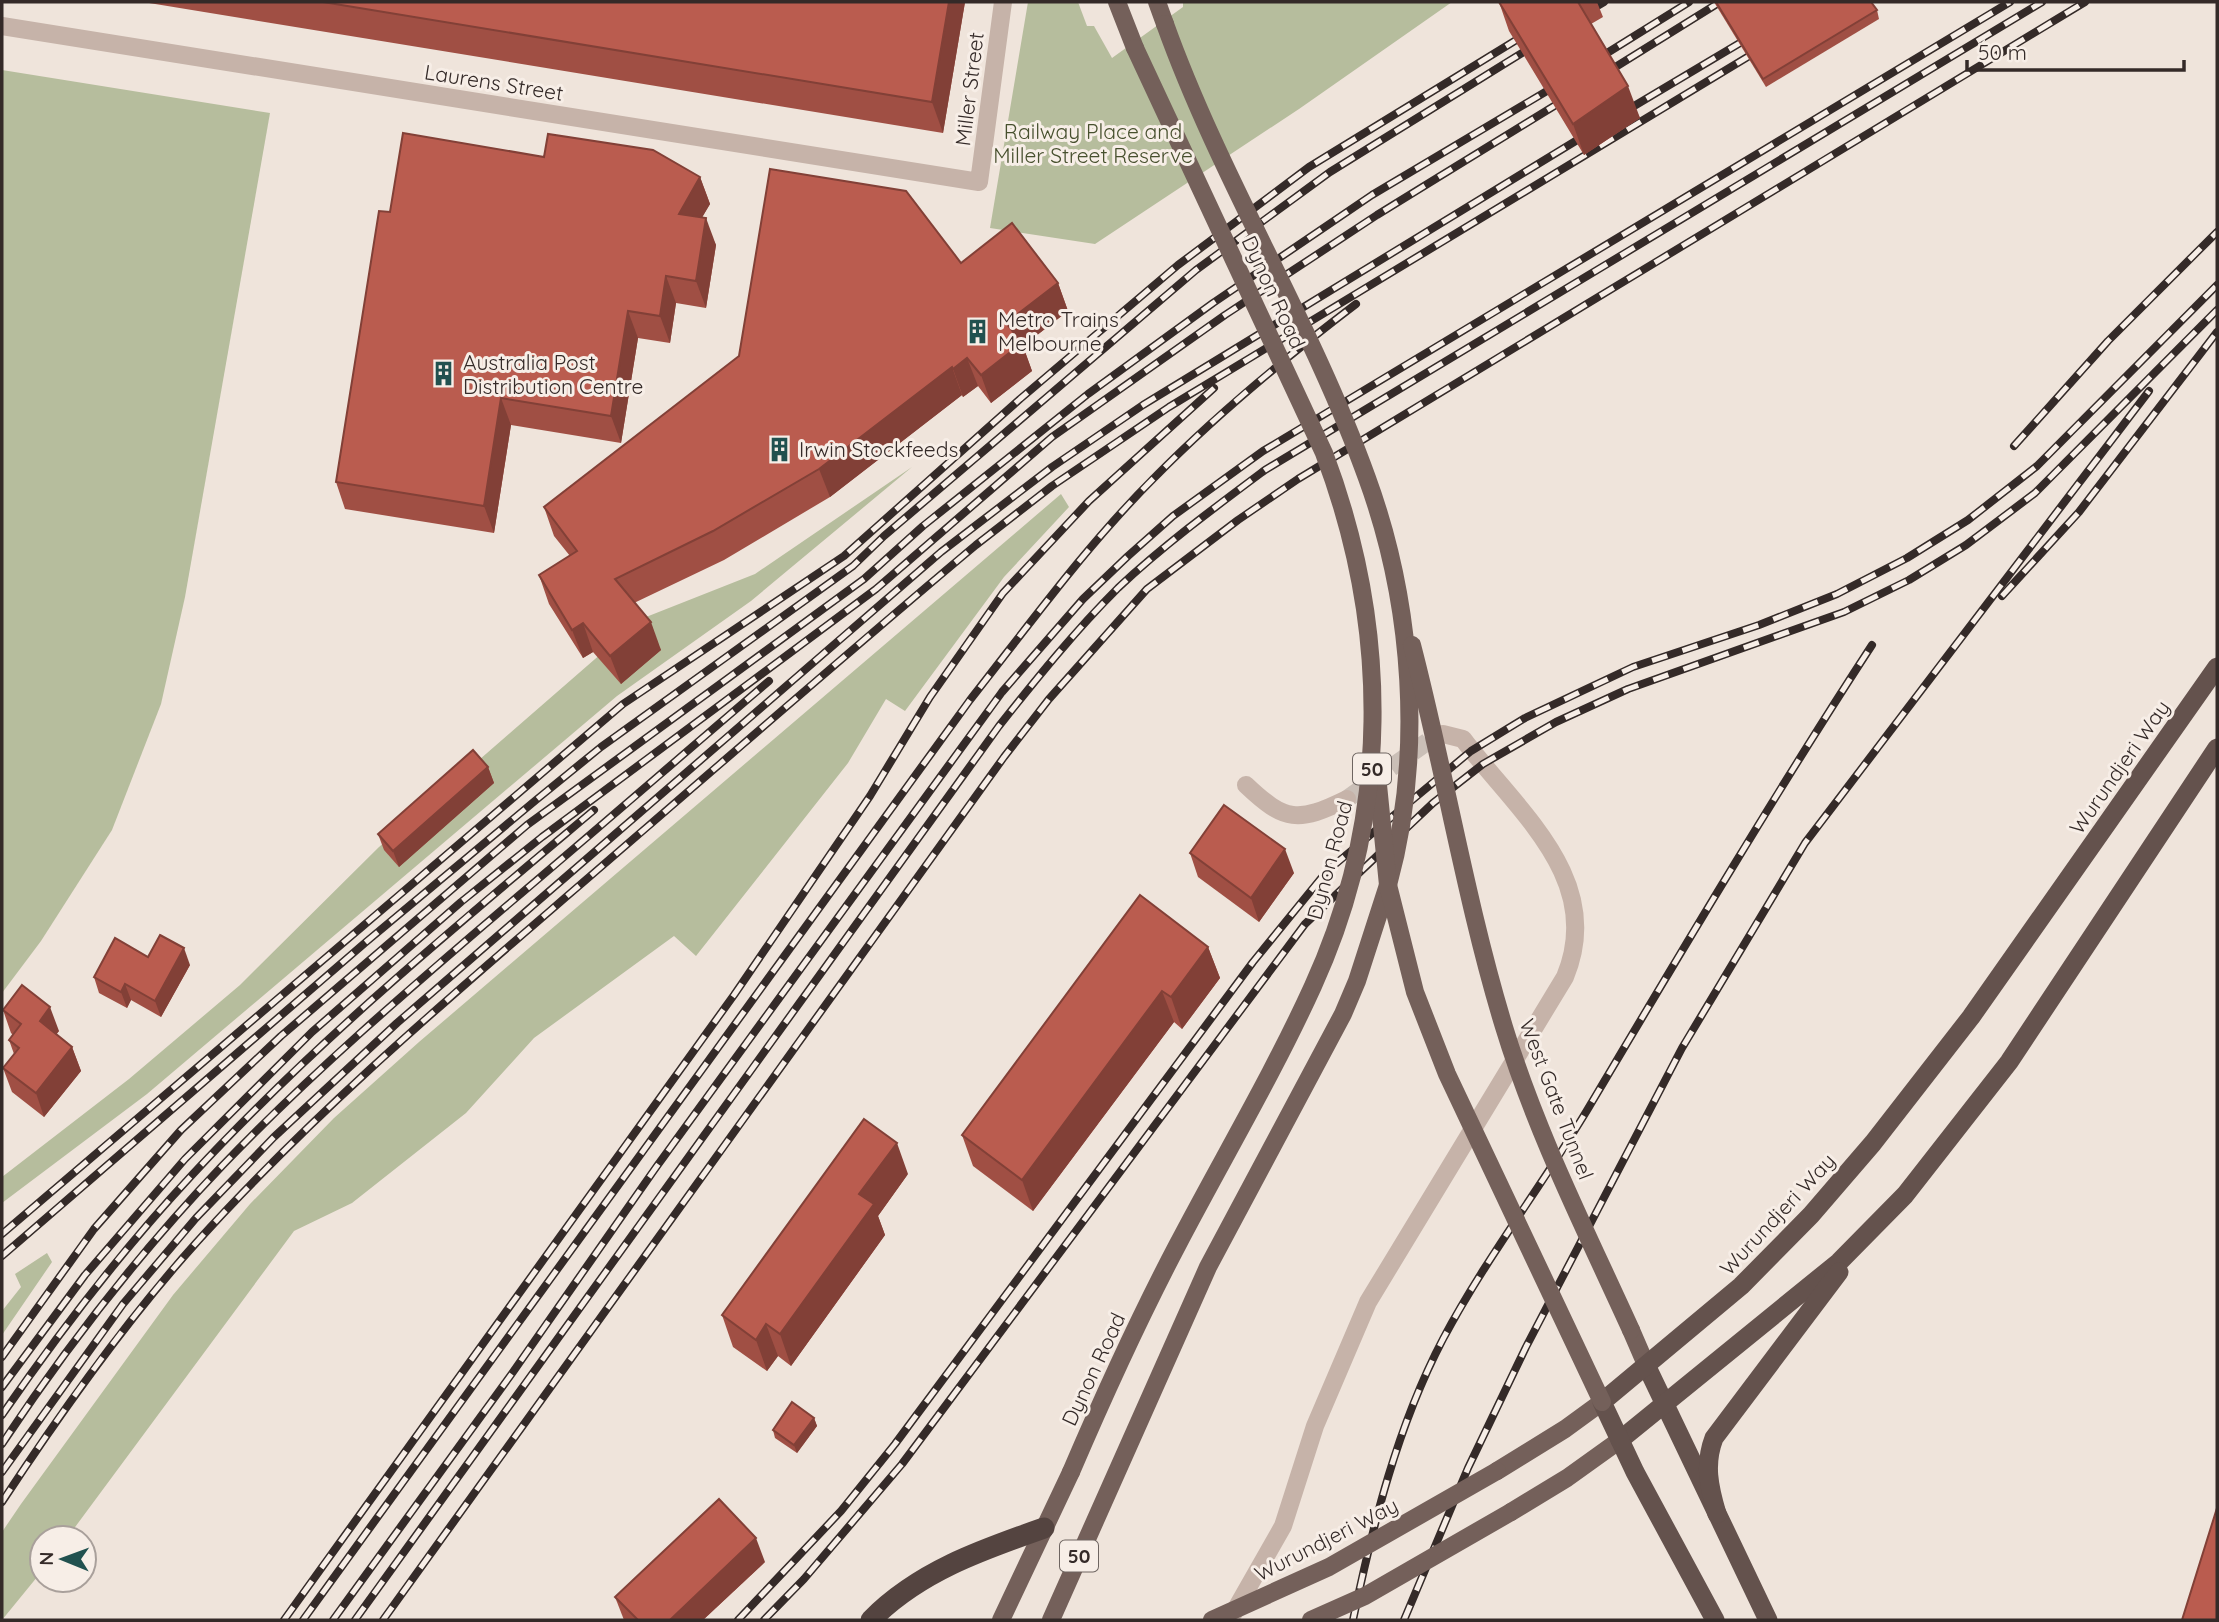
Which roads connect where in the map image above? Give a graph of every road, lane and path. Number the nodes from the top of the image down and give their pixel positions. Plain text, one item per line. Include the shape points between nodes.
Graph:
1 (1003, 2) edge
2 (1117, 2) edge
3 (1157, 2) edge
4 (2, 26) edge
5 (979, 182) joint
6 (1391, 564) junction
7 (2217, 667) edge
8 (1443, 734) dead end
9 (1374, 737) junction
10 (2217, 748) edge
11 (1246, 785) dead end
12 (1347, 799) tunnel mouth
13 (1388, 885) junction
14 (1864, 1239) junction
15 (1647, 1367) junction
16 (1602, 1402) junction
17 (1664, 1405) junction
18 (1620, 1440) junction
19 (1717, 1514) junction
20 (1044, 1528) junction
21 (871, 1620) edge
22 (1001, 1620) edge
23 (1051, 1620) edge
24 (1212, 1620) edge
25 (1230, 1620) edge
26 (1311, 1620) edge
27 (1715, 1620) edge
28 (1768, 1620) edge

1 - 5 street, Miller Street
2 - 9 main road, Dynon Road / 50, bridge via 1324,453 1342,502 1368,626
3 - 6 main road, Dynon Road / 50, bridge via 1224,169 1333,391 1368,479
4 - 5 street, Laurens Street
6 - 13 main road, Dynon Road / 50, bridge via 1405,644 1408,751 1402,821
6 - 15 main road, West Gate Tunnel, bridge via 1504,1028 1534,1112
7 - 15 highway, Wurundjeri Way via 1971,1017 1881,1132 1741,1286
8 - 25 street via 1463,739 1559,864 1576,911 1573,958 1368,1302 1315,1426 1283,1526
9 - 13 main road, bridge
9 - 20 main road, Dynon Road / 50, bridge via 1364,830 1318,975 1139,1320
10 - 14 highway via 2009,1062 1905,1195
11 - 12 street via 1270,808 1297,817 1313,815
13 - 16 main road, bridge via 1415,992 1447,1074
13 - 23 main road, Dynon Road / 50 via 1343,1014 1208,1267
14 - 17 highway
14 - 19 highway via 1714,1438 1707,1475
15 - 16 highway, Wurundjeri Way
15 - 17 highway, West Gate Tunnel
16 - 18 highway
16 - 24 main road, Wurundjeri Way, bridge via 1497,1471 1341,1560
17 - 18 highway
17 - 19 highway, West Gate Tunnel
18 - 26 main road, bridge via 1567,1478 1441,1554
18 - 27 highway
19 - 28 highway, West Gate Tunnel
20 - 21 highway via 933,1573 910,1586
20 - 22 main road, Dynon Road / 50

